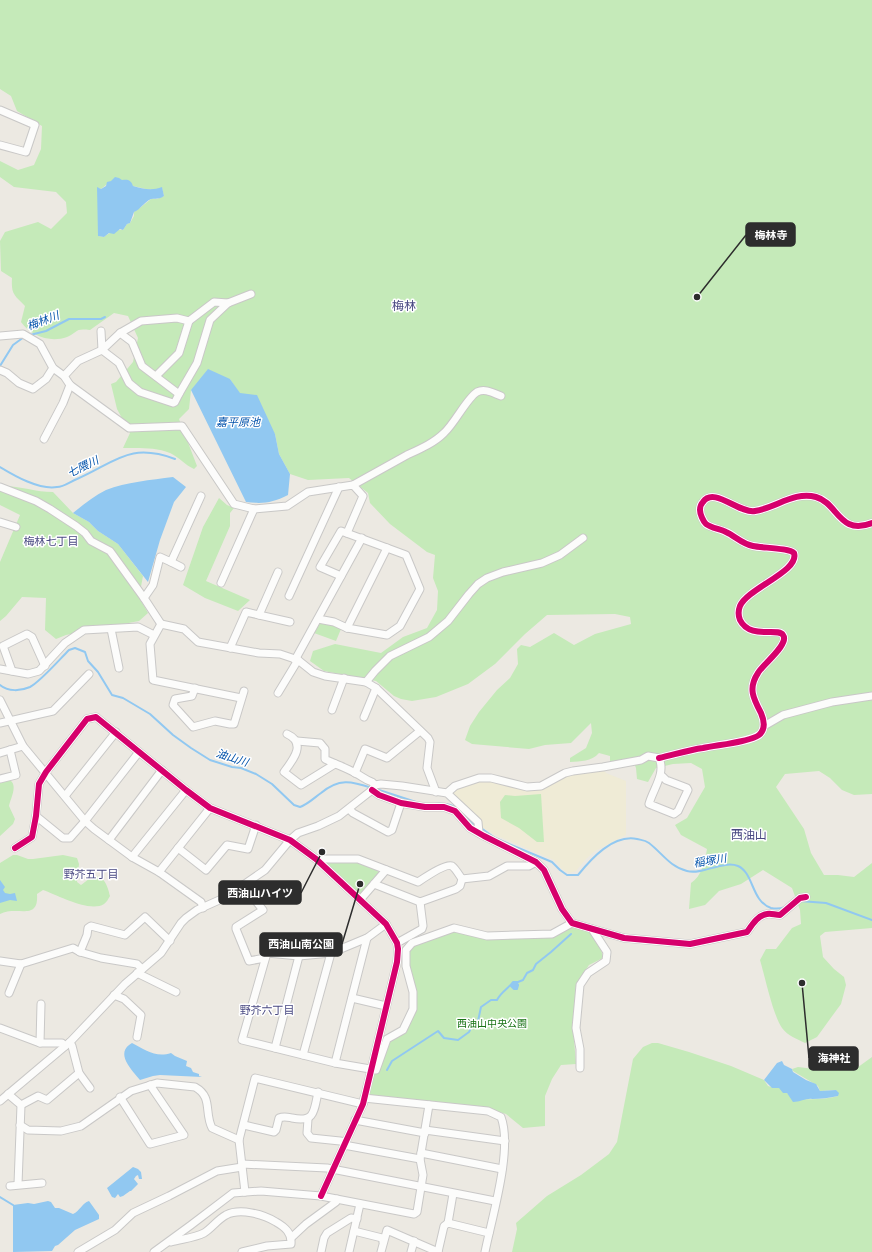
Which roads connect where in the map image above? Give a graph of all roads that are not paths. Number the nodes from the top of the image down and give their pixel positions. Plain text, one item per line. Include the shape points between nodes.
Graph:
1 (0, 110) edge
2 (0, 145) edge
3 (251, 294) dead end
4 (228, 303) junction
5 (189, 321) junction
6 (101, 331) dead end
7 (120, 333) junction
8 (0, 336) edge
9 (102, 350) junction
10 (53, 368) junction
11 (0, 370) edge
12 (64, 376) junction
13 (156, 376) junction
14 (70, 385) junction
15 (179, 394) junction
16 (501, 396) dead end
17 (44, 439) dead end
18 (353, 485) junction
19 (0, 487) edge
20 (339, 487) junction
21 (201, 496) dead end
22 (254, 509) junction
23 (0, 522) edge
24 (872, 523) edge
25 (16, 527) dead end
26 (347, 533) junction
27 (362, 538) junction
28 (583, 538) dead end
29 (388, 548) junction
30 (171, 562) junction
31 (181, 567) dead end
32 (278, 572) dead end
33 (341, 576) junction
34 (221, 583) dead end
35 (289, 596) dead end
36 (144, 598) junction
37 (259, 615) junction
38 (318, 618) junction
39 (290, 622) dead end
40 (161, 624) junction
41 (346, 628) junction
42 (111, 629) junction
43 (154, 635) junction
44 (230, 648) junction
45 (297, 660) junction
46 (45, 666) junction
47 (119, 668) dead end
48 (0, 669) edge
49 (12, 671) junction
50 (89, 674) dead end
51 (344, 678) junction
52 (366, 682) junction
53 (195, 688) junction
54 (376, 688) junction
55 (244, 690) dead end
56 (278, 693) dead end
57 (872, 696) edge
58 (241, 698) junction
59 (0, 700) edge
60 (332, 710) dead end
61 (364, 717) dead end
62 (10, 721) junction
63 (0, 723) edge
64 (764, 726) junction
65 (420, 731) junction
66 (116, 732) junction
67 (287, 734) dead end
68 (297, 741) junction
69 (23, 746) junction
70 (10, 750) junction
71 (139, 752) junction
72 (0, 753) edge
73 (659, 758) junction
74 (335, 764) junction
75 (162, 770) junction
76 (46, 772) junction
77 (355, 773) junction
78 (661, 775) junction
79 (0, 779) edge
80 (373, 788) junction
81 (186, 790) junction
82 (436, 792) junction
83 (447, 793) junction
84 (65, 796) junction
85 (401, 803) junction
86 (210, 808) junction
87 (349, 809) junction
88 (36, 816) junction
89 (85, 821) junction
90 (256, 825) junction
91 (480, 833) junction
92 (109, 840) junction
93 (290, 840) junction
94 (15, 848) dead end
95 (178, 848) junction
96 (132, 857) junction
97 (316, 859) junction
98 (536, 862) junction
99 (386, 870) junction
100 (159, 872) junction
101 (462, 879) junction
102 (374, 884) junction
103 (243, 885) junction
104 (803, 897) dead end
105 (360, 900) junction
106 (420, 902) junction
107 (203, 908) junction
108 (572, 923) junction
109 (386, 924) junction
110 (592, 929) junction
111 (367, 938) junction
112 (170, 941) junction
113 (397, 943) junction
114 (80, 952) junction
115 (330, 953) junction
116 (299, 956) junction
117 (265, 958) junction
118 (0, 961) edge
119 (21, 964) junction
120 (139, 971) junction
121 (176, 992) dead end
122 (9, 993) dead end
123 (114, 995) junction
124 (352, 998) junction
125 (41, 1004) dead end
126 (386, 1006) junction
127 (0, 1028) edge
128 (137, 1037) dead end
129 (40, 1043) junction
130 (67, 1044) junction
131 (275, 1048) junction
132 (303, 1055) junction
133 (335, 1063) junction
134 (580, 1068) dead end
135 (371, 1070) junction
136 (79, 1073) junction
137 (150, 1085) junction
138 (90, 1088) dead end
139 (318, 1092) junction
140 (8, 1094) junction
141 (120, 1097) junction
142 (0, 1101) edge
143 (364, 1101) junction
144 (21, 1105) junction
145 (429, 1105) junction
146 (308, 1119) junction
147 (355, 1120) junction
148 (20, 1125) junction
149 (244, 1125) junction
150 (425, 1132) junction
151 (239, 1140) junction
152 (505, 1141) junction
153 (344, 1144) junction
154 (420, 1156) junction
155 (242, 1166) junction
156 (502, 1168) junction
157 (332, 1170) junction
158 (42, 1183) dead end
159 (18, 1184) junction
160 (10, 1186) dead end
161 (422, 1188) junction
162 (245, 1192) junction
163 (453, 1194) junction
164 (321, 1196) junction
165 (337, 1199) junction
166 (495, 1201) junction
167 (360, 1204) junction
168 (357, 1219) junction
169 (448, 1223) junction
170 (354, 1232) junction
171 (489, 1233) junction
172 (291, 1241) junction
173 (414, 1241) junction
174 (383, 1242) junction
175 (167, 1243) junction
176 (84, 1251) edge
177 (154, 1252) edge
178 (242, 1252) edge
179 (290, 1252) edge
180 (321, 1252) edge
181 (349, 1252) edge
182 (381, 1252) edge
183 (411, 1252) edge
184 (438, 1252) edge
185 (485, 1252) edge

1 - 2 street via 35,125 26,152
3 - 4 street
4 - 5 street via 214,302
4 - 15 street via 210,320 197,363
5 - 7 street via 177,318 141,321
5 - 13 street via 179,353
6 - 9 street
7 - 9 street
7 - 13 street via 132,342 142,366
8 - 10 street via 23,334 31,338 40,344
9 - 12 street via 78,361
9 - 15 street via 119,363 129,383 140,392 172,403
10 - 11 street via 46,379 33,389
10 - 12 street
12 - 14 street
13 - 15 street
14 - 17 street
14 - 22 street via 129,428 182,426 234,504
16 - 18 street via 486,390 476,392 455,422 431,443
18 - 20 street
18 - 26 street via 363,496
19 - 36 street via 50,509 76,526 91,541 110,551
20 - 22 street via 308,492 286,506
20 - 35 street
21 - 30 street
22 - 34 street
23 - 25 street
24 - 64 street via 861,526 848,523 840,519 824,500 806,495 795,496 770,508 754,512 740,509 718,497 710,496 700,505 702,518 706,524 727,532 744,544 788,550 795,556 787,570 753,591 738,611 742,624 747,628 762,632 779,632 785,637 782,646 758,673 753,687 753,699 763,717
26 - 27 street
26 - 33 street via 340,531 320,567
27 - 29 street
27 - 33 street
28 - 52 street via 560,555 542,563 487,578 478,584 448,621 429,637 390,656
29 - 41 street
29 - 41 street via 406,555 420,590 400,626 387,635
30 - 31 street
30 - 36 street via 160,557 153,585
32 - 37 street
33 - 38 street
36 - 40 street
37 - 39 street
37 - 44 street via 246,612
38 - 41 street
38 - 45 street
40 - 43 street
40 - 44 street via 184,629 198,642
42 - 43 street via 138,627
42 - 46 street via 84,630 65,643
42 - 47 street
43 - 53 street via 150,644 152,680
44 - 45 street via 280,654
45 - 51 street via 313,672
45 - 56 street
46 - 49 street via 40,672 28,674
46 - 49 street via 32,637 27,634 3,646
48 - 49 street
50 - 62 street via 54,711
51 - 52 street
51 - 60 street
52 - 54 street
53 - 58 street
53 - 58 street via 192,696 175,699 173,705 193,727 215,721 234,724
54 - 61 street
54 - 65 street
55 - 58 street
57 - 64 street via 832,702 783,715
59 - 62 street
62 - 63 street
62 - 69 street
64 - 73 street via 758,736
65 - 77 street via 387,758 365,749
65 - 82 street via 430,742 427,768
66 - 71 street
66 - 76 street via 96,717 87,719
66 - 84 street
67 - 68 street
68 - 74 street via 320,743 326,749 325,759
68 - 74 street via 296,756 284,772 301,785
69 - 70 street
69 - 76 street
70 - 72 street
70 - 79 street via 16,775
71 - 75 street
71 - 89 street
73 - 78 street
73 - 83 street via 648,756 603,768 573,771 541,786 527,787 491,778 479,778 455,786
74 - 77 street
75 - 81 street
75 - 92 street
76 - 84 street
76 - 88 street via 39,784
77 - 80 street via 372,782
78 - 78 street via 688,790 674,814 649,804
80 - 82 street via 382,784
80 - 85 street via 379,795
80 - 87 street
81 - 86 street
81 - 96 street
82 - 83 street
83 - 91 street via 478,822
84 - 89 street
85 - 87 street via 392,830 388,832
85 - 91 street via 425,807 444,806 455,811 470,828
86 - 90 street
86 - 95 street
87 - 93 street via 318,826 298,833
88 - 89 street via 63,838 70,838
88 - 94 street via 32,837
89 - 92 street
90 - 93 street
90 - 95 street via 248,849 227,845 206,870
91 - 98 street
92 - 96 street
93 - 97 street
93 - 103 street via 266,870
95 - 100 street
96 - 100 street
97 - 99 street via 358,860
97 - 105 street
98 - 101 street via 529,866 507,866 489,876
98 - 108 street via 544,870 562,909
99 - 101 street via 418,882 443,867 452,866
99 - 102 street
100 - 107 street via 201,902
101 - 106 street via 456,889
102 - 105 street
102 - 106 street
103 - 107 street
103 - 117 street via 263,910 236,928 249,961
104 - 110 street via 780,915 767,913 747,932 690,944 624,938
105 - 109 street
106 - 113 street via 422,929
107 - 112 street via 180,923
108 - 110 street
108 - 135 street via 552,934 487,936 454,928 412,943 406,950 406,966 413,992 413,1009 403,1030 387,1039 376,1070
109 - 111 street
109 - 113 street
110 - 134 street via 607,952 606,960 588,973 580,985 576,1028
111 - 115 street
111 - 124 street
112 - 114 street via 146,917 125,935 91,926
112 - 120 street via 161,953
113 - 126 street via 397,962
114 - 119 street via 73,948
114 - 120 street via 137,964
115 - 116 street
115 - 132 street
116 - 117 street via 267,953
116 - 131 street
117 - 131 street via 242,1040
118 - 119 street
119 - 122 street
120 - 121 street
120 - 123 street
123 - 128 street via 124,999 141,1015
123 - 130 street
124 - 126 street
124 - 133 street
125 - 129 street
126 - 135 street
127 - 129 street
129 - 130 street
130 - 136 street via 72,1046
130 - 140 street
131 - 132 street
132 - 133 street
133 - 135 street
135 - 143 street
136 - 138 street
136 - 144 street via 48,1100 38,1096
137 - 141 street
137 - 141 street via 184,1135 150,1144
137 - 151 street via 157,1083 199,1089 207,1098 208,1119 212,1128
139 - 143 street
139 - 146 street via 314,1113
139 - 149 street via 255,1078
140 - 142 street
140 - 144 street
141 - 148 street via 81,1126 62,1131 28,1130
143 - 145 street
143 - 147 street
144 - 148 street
145 - 150 street
145 - 152 street via 488,1111 501,1117
146 - 149 street via 303,1121 282,1116 274,1132
146 - 153 street via 307,1133 311,1138 340,1140
147 - 150 street
147 - 153 street
148 - 159 street
149 - 151 street
150 - 152 street
150 - 154 street
151 - 155 street
152 - 156 street
153 - 154 street
153 - 157 street
154 - 156 street
154 - 161 street via 424,1175
155 - 157 street
155 - 162 street
155 - 176 street via 217,1171 134,1213 115,1230
156 - 166 street
157 - 161 street
157 - 164 street
158 - 159 street
159 - 160 street
161 - 163 street
161 - 167 street via 417,1212 414,1214
162 - 164 street
162 - 175 street via 233,1193
163 - 166 street
163 - 169 street
164 - 165 street
165 - 167 street
165 - 172 street via 306,1224
166 - 171 street
167 - 168 street
168 - 170 street
168 - 180 street via 351,1218 327,1233
169 - 171 street
169 - 184 street via 444,1226
170 - 174 street via 382,1238
170 - 181 street
171 - 185 street
172 - 175 street via 287,1230 266,1216 236,1213 227,1215 206,1232
172 - 178 street
172 - 179 street
173 - 174 street via 387,1230
173 - 183 street
173 - 184 street
174 - 182 street
175 - 177 street

